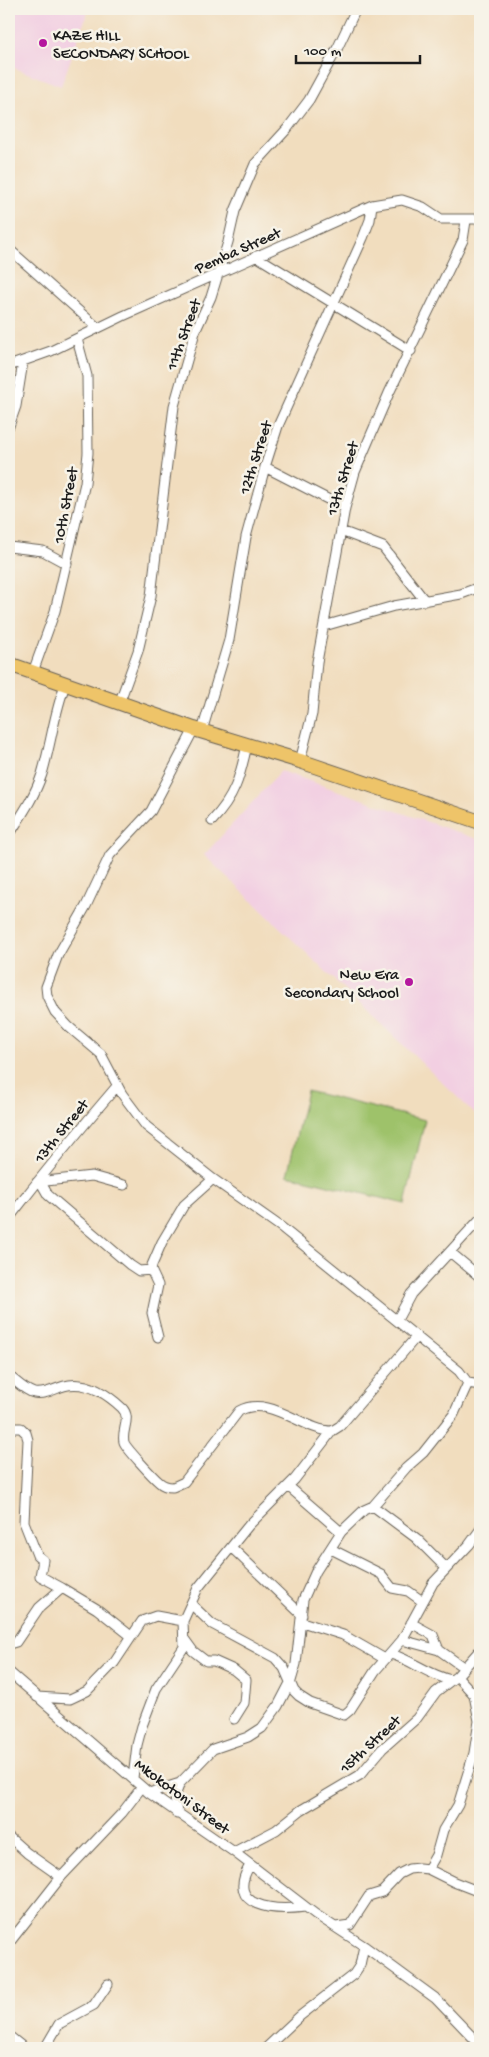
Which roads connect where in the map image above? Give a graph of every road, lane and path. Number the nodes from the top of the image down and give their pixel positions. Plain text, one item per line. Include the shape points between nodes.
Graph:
1 (356, 9) edge
2 (372, 205) junction
3 (480, 218) edge
4 (466, 220) junction
5 (9, 249) edge
6 (256, 256) junction
7 (216, 275) junction
8 (332, 303) junction
9 (98, 328) junction
10 (77, 339) junction
11 (411, 351) junction
12 (22, 362) junction
13 (9, 366) edge
14 (9, 426) edge
15 (265, 467) junction
16 (345, 508) junction
17 (341, 531) junction
18 (9, 547) edge
19 (67, 564) junction
20 (480, 587) edge
21 (425, 601) junction
22 (324, 626) junction
23 (9, 664) edge
24 (33, 672) junction
25 (65, 685) junction
26 (120, 701) junction
27 (198, 730) junction
28 (247, 745) junction
29 (300, 761) junction
30 (212, 821) dead end
31 (480, 822) edge
32 (9, 835) edge
33 (117, 1086) junction
34 (213, 1179) junction
35 (38, 1182) junction
36 (124, 1184) dead end
37 (9, 1218) edge
38 (480, 1219) edge
39 (450, 1252) junction
40 (151, 1270) junction
41 (480, 1276) edge
42 (397, 1320) junction
43 (417, 1336) junction
44 (158, 1337) dead end
45 (9, 1376) edge
46 (468, 1383) junction
47 (480, 1384) edge
48 (9, 1428) edge
49 (332, 1431) junction
50 (288, 1486) junction
51 (373, 1506) junction
52 (480, 1530) edge
53 (341, 1532) junction
54 (232, 1548) junction
55 (331, 1548) junction
56 (446, 1568) junction
57 (62, 1588) junction
58 (422, 1601) junction
59 (192, 1605) junction
60 (302, 1618) junction
61 (183, 1621) junction
62 (410, 1623) junction
63 (131, 1636) junction
64 (185, 1640) junction
65 (402, 1640) junction
66 (9, 1644) edge
67 (439, 1650) junction
68 (480, 1650) edge
69 (388, 1657) junction
70 (463, 1667) junction
71 (9, 1672) edge
72 (454, 1678) junction
73 (290, 1681) junction
74 (36, 1697) junction
75 (477, 1698) edge
76 (234, 1719) dead end
77 (133, 1778) junction
78 (180, 1783) junction
79 (145, 1790) junction
80 (177, 1814) junction
81 (9, 1837) edge
82 (234, 1852) junction
83 (250, 1865) junction
84 (428, 1869) junction
85 (61, 1877) junction
86 (480, 1890) edge
87 (305, 1906) junction
88 (336, 1927) junction
89 (9, 1944) edge
90 (364, 1946) junction
91 (108, 1984) dead end
92 (9, 2036) edge
93 (480, 2045) edge
94 (24, 2048) edge
95 (45, 2048) edge
96 (266, 2048) edge

1 - 7 street, 11th Street via 309,100 255,164 235,211
2 - 4 street, Pemba Street via 391,200 407,201 441,219
2 - 6 street, Pemba Street
2 - 8 street, 12th Street via 367,229
3 - 4 street, Pemba Street
4 - 11 street, 13th Street via 463,240
5 - 9 street
6 - 7 street, Pemba Street
6 - 8 street
7 - 9 street, Pemba Street
7 - 26 street, 11th Street via 211,297 195,332 174,406 151,596 138,651
8 - 11 street
8 - 15 street, 12th Street via 278,426
9 - 10 street, Pemba Street
10 - 12 street, Pemba Street
10 - 19 street, 10th Street via 87,376 88,453
11 - 16 street, 13th Street via 368,441
12 - 13 street, Pemba Street
12 - 14 street via 16,406
15 - 16 street
15 - 27 street, 12th Street via 246,537 229,640
16 - 17 street, 13th Street
17 - 21 street via 383,547
17 - 22 street, 13th Street
18 - 19 street via 43,551
19 - 24 street, 10th Street via 55,611
20 - 21 street
21 - 22 street via 394,606
22 - 29 street, 13th Street via 312,714
23 - 24 highway
24 - 25 highway
25 - 26 highway
25 - 32 street via 56,709 41,775
26 - 27 highway
27 - 28 highway
27 - 33 street, 12th Street via 151,811 110,855 58,956 46,987 55,1012 101,1054
28 - 29 highway
28 - 30 street via 242,774 226,804
29 - 31 highway
33 - 34 street, 12th Street via 146,1126
33 - 35 street, 13th Street
34 - 40 street via 184,1205 162,1242
34 - 42 street, 12th Street via 281,1227
35 - 36 street via 92,1176
35 - 37 street, 13th Street
35 - 40 street via 48,1195 123,1260 140,1270
38 - 39 street
39 - 41 street
39 - 42 street via 412,1294
40 - 44 street via 158,1285 152,1313
42 - 43 street, 12th Street
43 - 46 street, 12th Street via 459,1371
43 - 49 street via 340,1426
45 - 49 street via 34,1393 48,1393 78,1384 88,1385 102,1393 124,1410 123,1435 127,1448 159,1482 169,1487 184,1482 244,1408 282,1412 315,1428
46 - 47 street
46 - 51 street via 461,1401 423,1453
48 - 57 street via 21,1428 28,1440 24,1522 37,1555 43,1560 40,1576
49 - 50 street
50 - 53 street
50 - 54 street via 249,1524
51 - 53 street via 364,1510
51 - 56 street via 416,1538
52 - 56 street
53 - 55 street
54 - 59 street via 204,1578
54 - 60 street
55 - 58 street via 381,1574 392,1588 408,1591
55 - 60 street via 308,1584
56 - 58 street
57 - 63 street via 97,1609
57 - 66 street via 39,1608 16,1642
58 - 62 street
59 - 61 street
59 - 73 street via 212,1624 275,1658
60 - 69 street
60 - 73 street via 296,1664
61 - 63 street via 150,1616
61 - 64 street
62 - 65 street
62 - 67 street via 433,1635
63 - 74 street via 114,1663 86,1692 70,1699
64 - 76 street via 202,1659 234,1670 246,1680 244,1703
64 - 77 street via 181,1653 156,1689 142,1726
65 - 67 street
65 - 69 street
67 - 70 street
68 - 70 street, 15th Street
69 - 72 street via 407,1659 434,1676
69 - 73 street via 374,1671 344,1715 310,1703 294,1691
70 - 72 street, 15th Street
71 - 74 street, Mkokotoni Street
72 - 75 street
72 - 82 street, 15th Street via 436,1692 417,1718 360,1774 301,1810 276,1830
73 - 78 street via 262,1728 248,1737 213,1749
74 - 77 street, Mkokotoni Street
75 - 84 street via 474,1753 458,1805 443,1830 436,1856
77 - 79 street, Mkokotoni Street
78 - 79 street
78 - 80 street via 175,1796
79 - 80 street, Mkokotoni Street
79 - 85 street
80 - 82 street, Mkokotoni Street
81 - 85 street
82 - 83 street, Mkokotoni Street
83 - 87 street, Mkokotoni Street
83 - 87 street via 242,1888 255,1904 284,1910
84 - 86 street
84 - 88 street via 409,1869 399,1874 382,1892 369,1896 351,1923
85 - 89 street
87 - 88 street, Mkokotoni Street
88 - 90 street, Mkokotoni Street
90 - 93 street, Mkokotoni Street via 435,1998
90 - 96 street via 360,1965 354,1974 300,2016
91 - 95 street via 94,2005 59,2024
92 - 94 street

